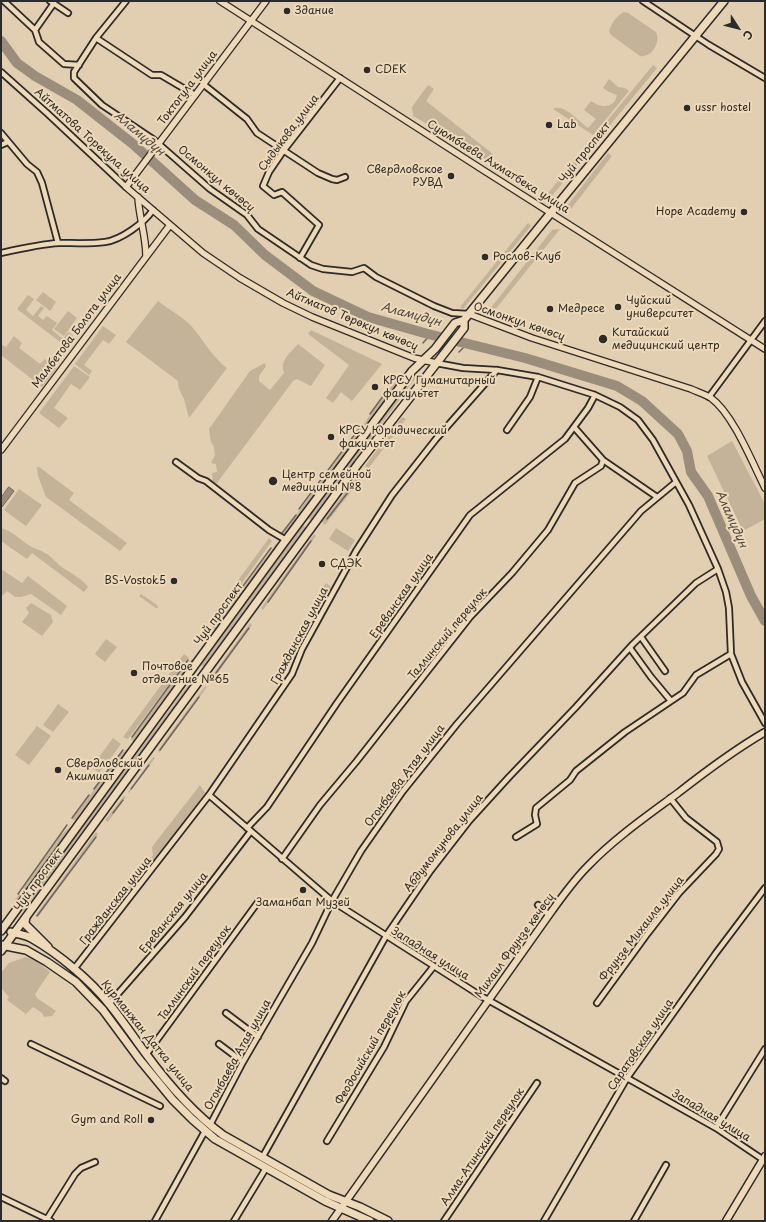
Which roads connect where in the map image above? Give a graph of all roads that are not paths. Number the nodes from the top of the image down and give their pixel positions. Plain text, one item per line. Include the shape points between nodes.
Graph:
1 (4, 1) edge
2 (126, 1) edge
3 (220, 1) edge
4 (266, 1) edge
5 (643, 1) edge
6 (724, 1) edge
7 (52, 2) edge
8 (68, 13) dead end
9 (251, 21) junction
10 (35, 30) junction
11 (696, 36) junction
12 (96, 38) junction
13 (79, 64) junction
14 (1, 72) edge
15 (340, 78) junction
16 (765, 78) edge
17 (204, 84) junction
18 (195, 96) junction
19 (1, 133) edge
20 (8, 142) junction
21 (158, 145) junction
22 (1, 146) edge
23 (284, 150) junction
24 (345, 177) dead end
25 (126, 187) junction
26 (138, 198) junction
27 (153, 210) junction
28 (551, 213) junction
29 (143, 222) junction
30 (170, 225) junction
31 (58, 243) junction
32 (1, 252) edge
33 (146, 256) junction
34 (300, 258) junction
35 (467, 317) junction
36 (765, 321) edge
37 (751, 340) junction
38 (765, 348) edge
39 (424, 360) junction
40 (436, 363) junction
41 (497, 370) junction
42 (538, 377) junction
43 (595, 395) junction
44 (709, 397) junction
45 (574, 427) junction
46 (507, 430) dead end
47 (1, 450) edge
48 (603, 460) junction
49 (176, 462) dead end
50 (676, 482) junction
51 (765, 488) edge
52 (657, 497) junction
53 (286, 540) junction
54 (718, 569) junction
55 (641, 637) junction
56 (630, 648) junction
57 (731, 654) junction
58 (193, 668) junction
59 (665, 672) dead end
60 (203, 675) junction
61 (671, 701) junction
62 (765, 723) edge
63 (765, 732) edge
64 (209, 795) junction
65 (670, 798) junction
66 (249, 830) junction
67 (516, 837) dead end
68 (282, 859) junction
69 (765, 888) edge
70 (332, 901) junction
71 (258, 902) dead end
72 (538, 905) dead end
73 (27, 915) junction
74 (548, 915) junction
75 (1, 930) edge
76 (14, 933) junction
77 (386, 936) junction
78 (2, 948) edge
79 (54, 953) junction
80 (434, 966) junction
81 (74, 969) junction
82 (488, 1000) junction
83 (597, 1003) dead end
84 (110, 1004) junction
85 (226, 1013) dead end
86 (258, 1037) junction
87 (31, 1044) dead end
88 (219, 1044) dead end
89 (765, 1049) edge
90 (146, 1054) junction
91 (243, 1062) junction
92 (627, 1078) junction
93 (537, 1083) dead end
94 (160, 1106) dead end
95 (207, 1128) junction
96 (716, 1128) junction
97 (327, 1141) dead end
98 (262, 1158) junction
99 (764, 1159) edge
100 (95, 1162) dead end
101 (666, 1165) dead end
102 (266, 1168) junction
103 (1, 1197) edge
104 (345, 1201) junction
105 (340, 1208) junction
106 (49, 1220) edge
107 (155, 1221) edge
108 (234, 1221) edge
109 (332, 1221) edge
110 (370, 1221) edge
111 (388, 1221) edge
112 (444, 1221) edge
113 (544, 1221) edge
114 (634, 1221) edge
115 (726, 1221) edge

1 - 10 street
2 - 12 street
3 - 9 street, Суюмбаева Ахматбека улица
4 - 9 street, Токтогула улица
5 - 11 street
6 - 11 main road, Чуй проспект
7 - 8 street
7 - 10 street
9 - 15 street, Суюмбаева Ахматбека улица
9 - 17 street, Токтогула улица
10 - 13 street via 39,42 64,64
11 - 16 street
11 - 28 main road, Чуй проспект
12 - 13 street
12 - 18 street via 152,75 161,75
13 - 21 street, Осмонкул көчөсү via 74,72 74,78 102,105
14 - 25 street, Айтматова Торекула улица
15 - 23 street, Сыдыкова улица
15 - 28 street, Суюмбаева Ахматбека улица
17 - 18 street, Токтогула улица
17 - 23 street via 247,119 257,133
18 - 21 street, Токтогула улица
19 - 20 street
20 - 22 street
20 - 31 street via 37,172
21 - 25 street, Токтогула улица
21 - 34 street, Осмонкул көчөсү via 210,189 247,215 258,230
23 - 24 street via 318,173 337,180
23 - 34 street, Сыдыкова улица via 263,186 274,195 282,192 319,225
25 - 26 street, Айтматова Торекула улица
26 - 27 street, Айтматова Торекула улица
26 - 29 street
27 - 29 street
27 - 30 street, Айтматова Торекула улица
28 - 35 main road, Чуй проспект
28 - 37 street, Суюмбаева Ахматбека улица
29 - 31 street via 107,242
29 - 33 street
30 - 33 street, Мамбетова Болота улица
30 - 39 street, Айтматов Төрөкул көчөсү via 203,253 283,303 312,317
31 - 32 street
33 - 47 street, Мамбетова Болота улица
34 - 35 street, Осмонкул көчөсү via 323,269 352,272 364,268 376,277 434,306
35 - 39 main road, Чуй проспект via 455,323
35 - 40 main road, Чуй проспект via 464,328
35 - 44 street, Осмонкул көчөсү
36 - 37 street
37 - 38 street, Суюмбаева Ахматбека улица
37 - 44 street
39 - 40 street, Айтматов Төрөкул көчөсү
39 - 53 main road, Чуй проспект via 412,371
40 - 41 street, Айтматов Төрөкул көчөсү
40 - 60 main road, Чуй проспект via 358,464
41 - 42 street, Айтматов Төрөкул көчөсү
41 - 64 street, Гражданская улица via 392,495 351,561 302,650 292,674
42 - 43 street, Айтматов Төрөкул көчөсү
42 - 46 street via 530,397
43 - 45 street, Ереванская улица
43 - 50 street, Айтматов Төрөкул көчөсү via 620,407 638,420 653,440
44 - 51 street, Осмонкул көчөсү via 728,417
45 - 48 street
45 - 66 street, Ереванская улица via 565,439 470,515
48 - 52 street
48 - 68 street, Таллинский переулок via 600,466 575,483 548,530 470,617 320,805
49 - 53 street
50 - 52 street, Огонбаева Атая улица
50 - 54 street, Айтматов Төрөкул көчөсү via 701,529
52 - 70 street, Огонбаева Атая улица via 641,511 452,730 403,791 361,851
53 - 58 main road, Чуй проспект
54 - 55 street, Абдумомунова улица via 696,583
54 - 57 street, Айтматов Төрөкул көчөсү via 729,608
55 - 56 street, Абдумомунова улица
55 - 59 street
56 - 61 street
56 - 77 street, Абдумомунова улица via 469,821 431,870
57 - 61 street via 696,675 682,693
57 - 62 street, Айтматов Төрөкул көчөсү via 742,682
58 - 60 main road
58 - 75 main road, Чуй проспект
60 - 73 main road, Чуй проспект
61 - 67 street via 625,732 576,771 570,780 536,808 537,824
63 - 65 main road, Михаил Фрунзе көчөсү
64 - 66 street, Западная улица
64 - 81 street, Гражданская улица
65 - 74 main road, Михаил Фрунзе көчөсү via 588,866
65 - 83 street, Фрунзе Михаила улица via 686,818 717,842 719,849 679,893
66 - 68 street, Западная улица
66 - 84 street, Ереванская улица via 185,917
68 - 70 street, Западная улица
69 - 92 street, Саратовская улица
70 - 77 street, Западная улица
70 - 86 street, Огонбаева Атая улица via 312,943
71 - 90 street, Таллинский переулок
72 - 74 street
73 - 76 main road, Чуй проспект
73 - 79 main road via 26,925
74 - 82 main road, Михаил Фрунзе көчөсү
75 - 76 main road, Курманжан Датка улица
76 - 78 main road, Чуй проспект
76 - 79 main road, Курманжан Датка улица via 30,938
77 - 80 street, Западная улица
77 - 98 street, Абдумомунова улица
78 - 95 main road, Курманжан Датка улица via 26,950 76,982 103,1010 173,1100
79 - 81 main road, Курманжан Датка улица
80 - 82 street, Западная улица
80 - 97 street, Феодосийский переулок via 406,1001 384,1047
81 - 84 main road, Курманжан Датка улица
82 - 92 street, Западная улица
82 - 104 main road, Михаил Фрунзе көчөсү
84 - 90 main road, Курманжан Датка улица
85 - 86 street
86 - 91 street, Огонбаева Атая улица
87 - 94 street
88 - 91 street
89 - 96 street
90 - 95 main road, Курманжан Датка улица
91 - 95 street, Огонбаева Атая улица
92 - 96 street, Западная улица
92 - 113 street, Саратовская улица
93 - 112 street, Алма-Атинский переулок
95 - 98 main road, Курманжан Датка улица
95 - 102 main road, Курманжан Датка улица via 220,1142
95 - 107 street, Огонбаева Атая улица
96 - 99 street, Западная улица
98 - 104 main road, Курманжан Датка улица via 329,1195
99 - 115 main road
100 - 106 street via 81,1168 76,1174
101 - 114 street
102 - 105 main road, Курманжан Датка улица
102 - 108 street
103 - 106 street
104 - 105 main road, Михаил Фрунзе көчөсү
104 - 111 main road, Курманжан Датка улица
105 - 109 main road, Михаил Фрунзе көчөсү
105 - 110 main road, Курманжан Датка улица

